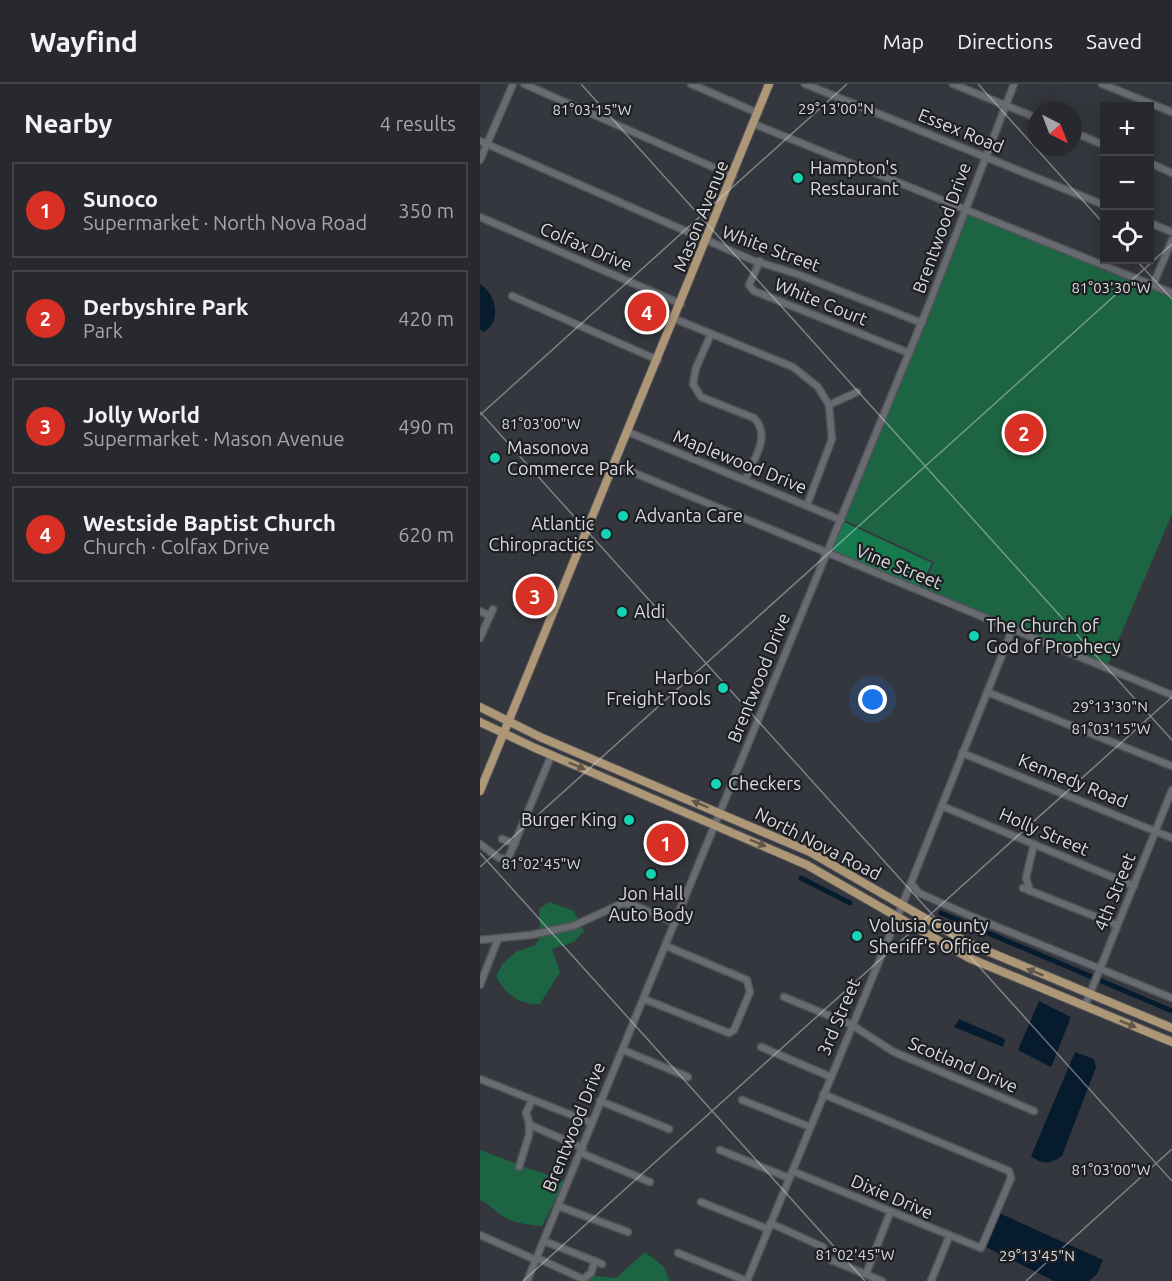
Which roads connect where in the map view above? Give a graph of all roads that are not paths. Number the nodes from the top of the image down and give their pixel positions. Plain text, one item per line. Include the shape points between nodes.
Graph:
1 (513, 84) edge
2 (524, 84) edge
3 (691, 84) edge
4 (770, 84) edge
5 (805, 84) edge
6 (953, 84) edge
7 (1014, 84) edge
8 (1102, 84) edge
9 (1005, 105) junction
10 (1172, 112) edge
11 (758, 113) junction
12 (1028, 114) edge
13 (754, 124) junction
14 (1082, 136) edge
15 (480, 141) edge
16 (1100, 143) edge
17 (487, 144) junction
18 (984, 156) junction
19 (480, 160) edge
20 (1154, 165) edge
21 (1172, 172) edge
22 (733, 176) junction
23 (1100, 203) edge
24 (966, 212) junction
25 (480, 217) edge
26 (1154, 225) edge
27 (1172, 232) edge
28 (1172, 240) edge
29 (707, 241) junction
30 (760, 261) junction
31 (1153, 285) junction
32 (1172, 293) edge
33 (512, 296) dead end
34 (681, 304) junction
35 (675, 319) junction
36 (922, 323) junction
37 (711, 334) junction
38 (909, 353) junction
39 (658, 360) junction
40 (857, 392) dead end
41 (829, 405) junction
42 (628, 432) junction
43 (615, 465) junction
44 (745, 480) junction
45 (807, 505) junction
46 (841, 520) junction
47 (828, 554) junction
48 (480, 611) edge
49 (1012, 630) junction
50 (480, 638) edge
51 (987, 692) junction
52 (1172, 695) edge
53 (480, 707) edge
54 (480, 722) edge
55 (509, 722) junction
56 (504, 734) junction
57 (962, 753) junction
58 (551, 756) junction
59 (1172, 766) edge
60 (653, 785) junction
61 (627, 788) junction
62 (1172, 790) edge
63 (480, 791) edge
64 (942, 806) junction
65 (720, 813) junction
66 (716, 825) junction
67 (1155, 831) junction
68 (1172, 838) edge
69 (502, 839) dead end
70 (480, 844) edge
71 (515, 844) junction
72 (1034, 844) junction
73 (911, 883) junction
74 (1134, 886) junction
75 (1023, 888) dead end
76 (1030, 891) junction
77 (919, 893) junction
78 (905, 896) junction
79 (902, 906) junction
80 (897, 918) junction
81 (675, 923) junction
82 (1117, 926) junction
83 (498, 939) junction
84 (480, 940) edge
85 (666, 946) junction
86 (1100, 969) junction
87 (480, 985) edge
88 (1091, 991) junction
89 (784, 997) dead end
90 (1172, 998) edge
91 (644, 999) junction
92 (1085, 1006) junction
93 (852, 1025) junction
94 (1172, 1028) edge
95 (1172, 1041) edge
96 (761, 1047) dead end
97 (622, 1050) junction
98 (688, 1077) dead end
99 (831, 1077) junction
100 (480, 1079) edge
101 (823, 1094) junction
102 (531, 1100) junction
103 (742, 1100) dead end
104 (600, 1101) junction
105 (1034, 1111) dead end
106 (529, 1123) junction
107 (592, 1123) junction
108 (810, 1127) junction
109 (669, 1130) dead end
110 (582, 1150) junction
111 (720, 1150) dead end
112 (519, 1167) dead end
113 (790, 1174) junction
114 (651, 1182) dead end
115 (701, 1202) dead end
116 (558, 1206) junction
117 (890, 1213) junction
118 (769, 1226) junction
119 (628, 1232) dead end
120 (480, 1235) edge
121 (950, 1237) junction
122 (544, 1241) junction
123 (823, 1247) dead end
124 (678, 1253) dead end
125 (536, 1259) junction
126 (831, 1260) dead end
127 (595, 1261) junction
128 (602, 1264) dead end
129 (866, 1275) junction
130 (527, 1281) edge
131 (747, 1281) edge
132 (882, 1281) edge
133 (931, 1281) edge

1 - 17 street
2 - 22 street
3 - 11 street
4 - 11 main road, Mason Avenue
5 - 18 street, Essex Road
6 - 9 street
7 - 9 street, Brentwood Drive
8 - 10 street
9 - 12 street
9 - 18 street, Brentwood Drive
11 - 13 main road, Mason Avenue
13 - 22 main road, Mason Avenue
13 - 24 street
14 - 16 street
15 - 17 street, White Street
17 - 19 street
17 - 29 street, White Street
18 - 23 street, Essex Road
18 - 24 street, Brentwood Drive
20 - 21 street
22 - 29 main road, Mason Avenue
24 - 31 street
24 - 36 street, Brentwood Drive
25 - 34 street, Colfax Drive
26 - 27 street
28 - 31 street
29 - 30 street, White Street
29 - 34 main road, Mason Avenue
30 - 36 street, White Street
30 - 38 street, White Court via 749,285 754,291
31 - 32 street
33 - 39 street
34 - 35 main road, Mason Avenue
35 - 37 street
35 - 39 main road, Mason Avenue
36 - 38 street, Brentwood Drive
37 - 41 street via 803,372
37 - 44 street via 693,384 701,397 759,423 763,437
38 - 46 street, Brentwood Drive
39 - 42 main road, Mason Avenue
40 - 41 street
41 - 45 street via 832,439
42 - 43 main road, Mason Avenue
42 - 44 street, Maplewood Drive
43 - 47 street, Vine Street
43 - 55 main road, Mason Avenue
44 - 45 street, Maplewood Drive
45 - 46 street, Maplewood Drive
46 - 47 street, Brentwood Drive
47 - 49 street, Vine Street
47 - 65 street, Brentwood Drive
48 - 50 street via 492,612
49 - 51 street, 3rd Street
49 - 52 street, Vine Street
51 - 57 street, 3rd Street
51 - 59 street
53 - 55 main road, North Nova Road
54 - 56 main road, North Nova Road
55 - 56 main road, Mason Avenue
55 - 60 main road, North Nova Road
56 - 58 main road, North Nova Road
56 - 63 main road, Mason Avenue
57 - 64 street, 3rd Street
57 - 67 street, Kennedy Road
58 -> 61 main road, North Nova Road
58 - 71 street
60 - 61 main road
65 -> 60 main road, North Nova Road
61 - 66 main road, North Nova Road
62 - 67 street, 4th Street
64 - 72 street, Holly Street
64 - 73 street, 3rd Street
65 - 66 street, Brentwood Drive
65 - 79 main road, North Nova Road via 828,861
66 -> 80 main road, North Nova Road via 827,875
66 - 81 street, Brentwood Drive
67 - 68 street, Kennedy Road
67 - 74 street, 4th Street
69 - 71 street
70 - 71 street via 508,860
72 - 74 street, Holly Street
72 - 76 street via 1026,878
73 - 77 street
73 - 78 street, 3rd Street
74 - 82 street, 4th Street
75 - 76 street
76 - 82 street
77 - 78 street
77 - 86 street
78 - 79 street, 3rd Street
79 - 80 street, 3rd Street
88 -> 79 main road, North Nova Road via 968,943
80 - 92 main road, North Nova Road via 963,955
80 - 93 street, 3rd Street
81 - 83 street via 623,903 573,926
81 - 85 street, Brentwood Drive
82 - 86 street, 4th Street
83 - 84 street
83 - 87 street
85 - 91 street, Brentwood Drive
85 - 91 street via 747,980 750,992 734,1030 729,1033
86 - 88 street, 4th Street
86 - 90 street
88 - 92 street, 4th Street
88 - 94 main road, North Nova Road
89 - 93 street, Scotland Drive
91 - 97 street, Brentwood Drive
92 -> 95 main road, North Nova Road
93 - 99 street, 3rd Street
93 - 105 street, Scotland Drive via 894,1052
96 - 99 street
97 - 98 street
97 - 104 street, Brentwood Drive
99 - 101 street, 3rd Street
100 - 102 street
101 - 108 street, 3rd Street
101 - 121 street, Dixie Drive via 1009,1171 1011,1178 981,1248
102 - 106 street via 526,1113
102 - 107 street
103 - 108 street
104 - 107 street, Brentwood Drive
104 - 109 street
106 - 110 street
106 - 112 street
107 - 110 street, Brentwood Drive
108 - 113 street, 3rd Street
110 - 114 street
110 - 116 street, Brentwood Drive
111 - 113 street, Dixie Drive
113 - 117 street, Dixie Drive
113 - 118 street, 3rd Street
115 - 118 street
116 - 119 street
116 - 122 street, Brentwood Drive
117 - 121 street, Dixie Drive
117 - 129 street
118 - 123 street
118 - 131 street, 3rd Street
120 - 125 street
121 - 133 street
122 - 125 street, Brentwood Drive
122 - 127 street
124 - 131 street
125 - 127 street via 583,1279 591,1273
125 - 130 street, Brentwood Drive
126 - 129 street
127 - 128 street
129 - 132 street

